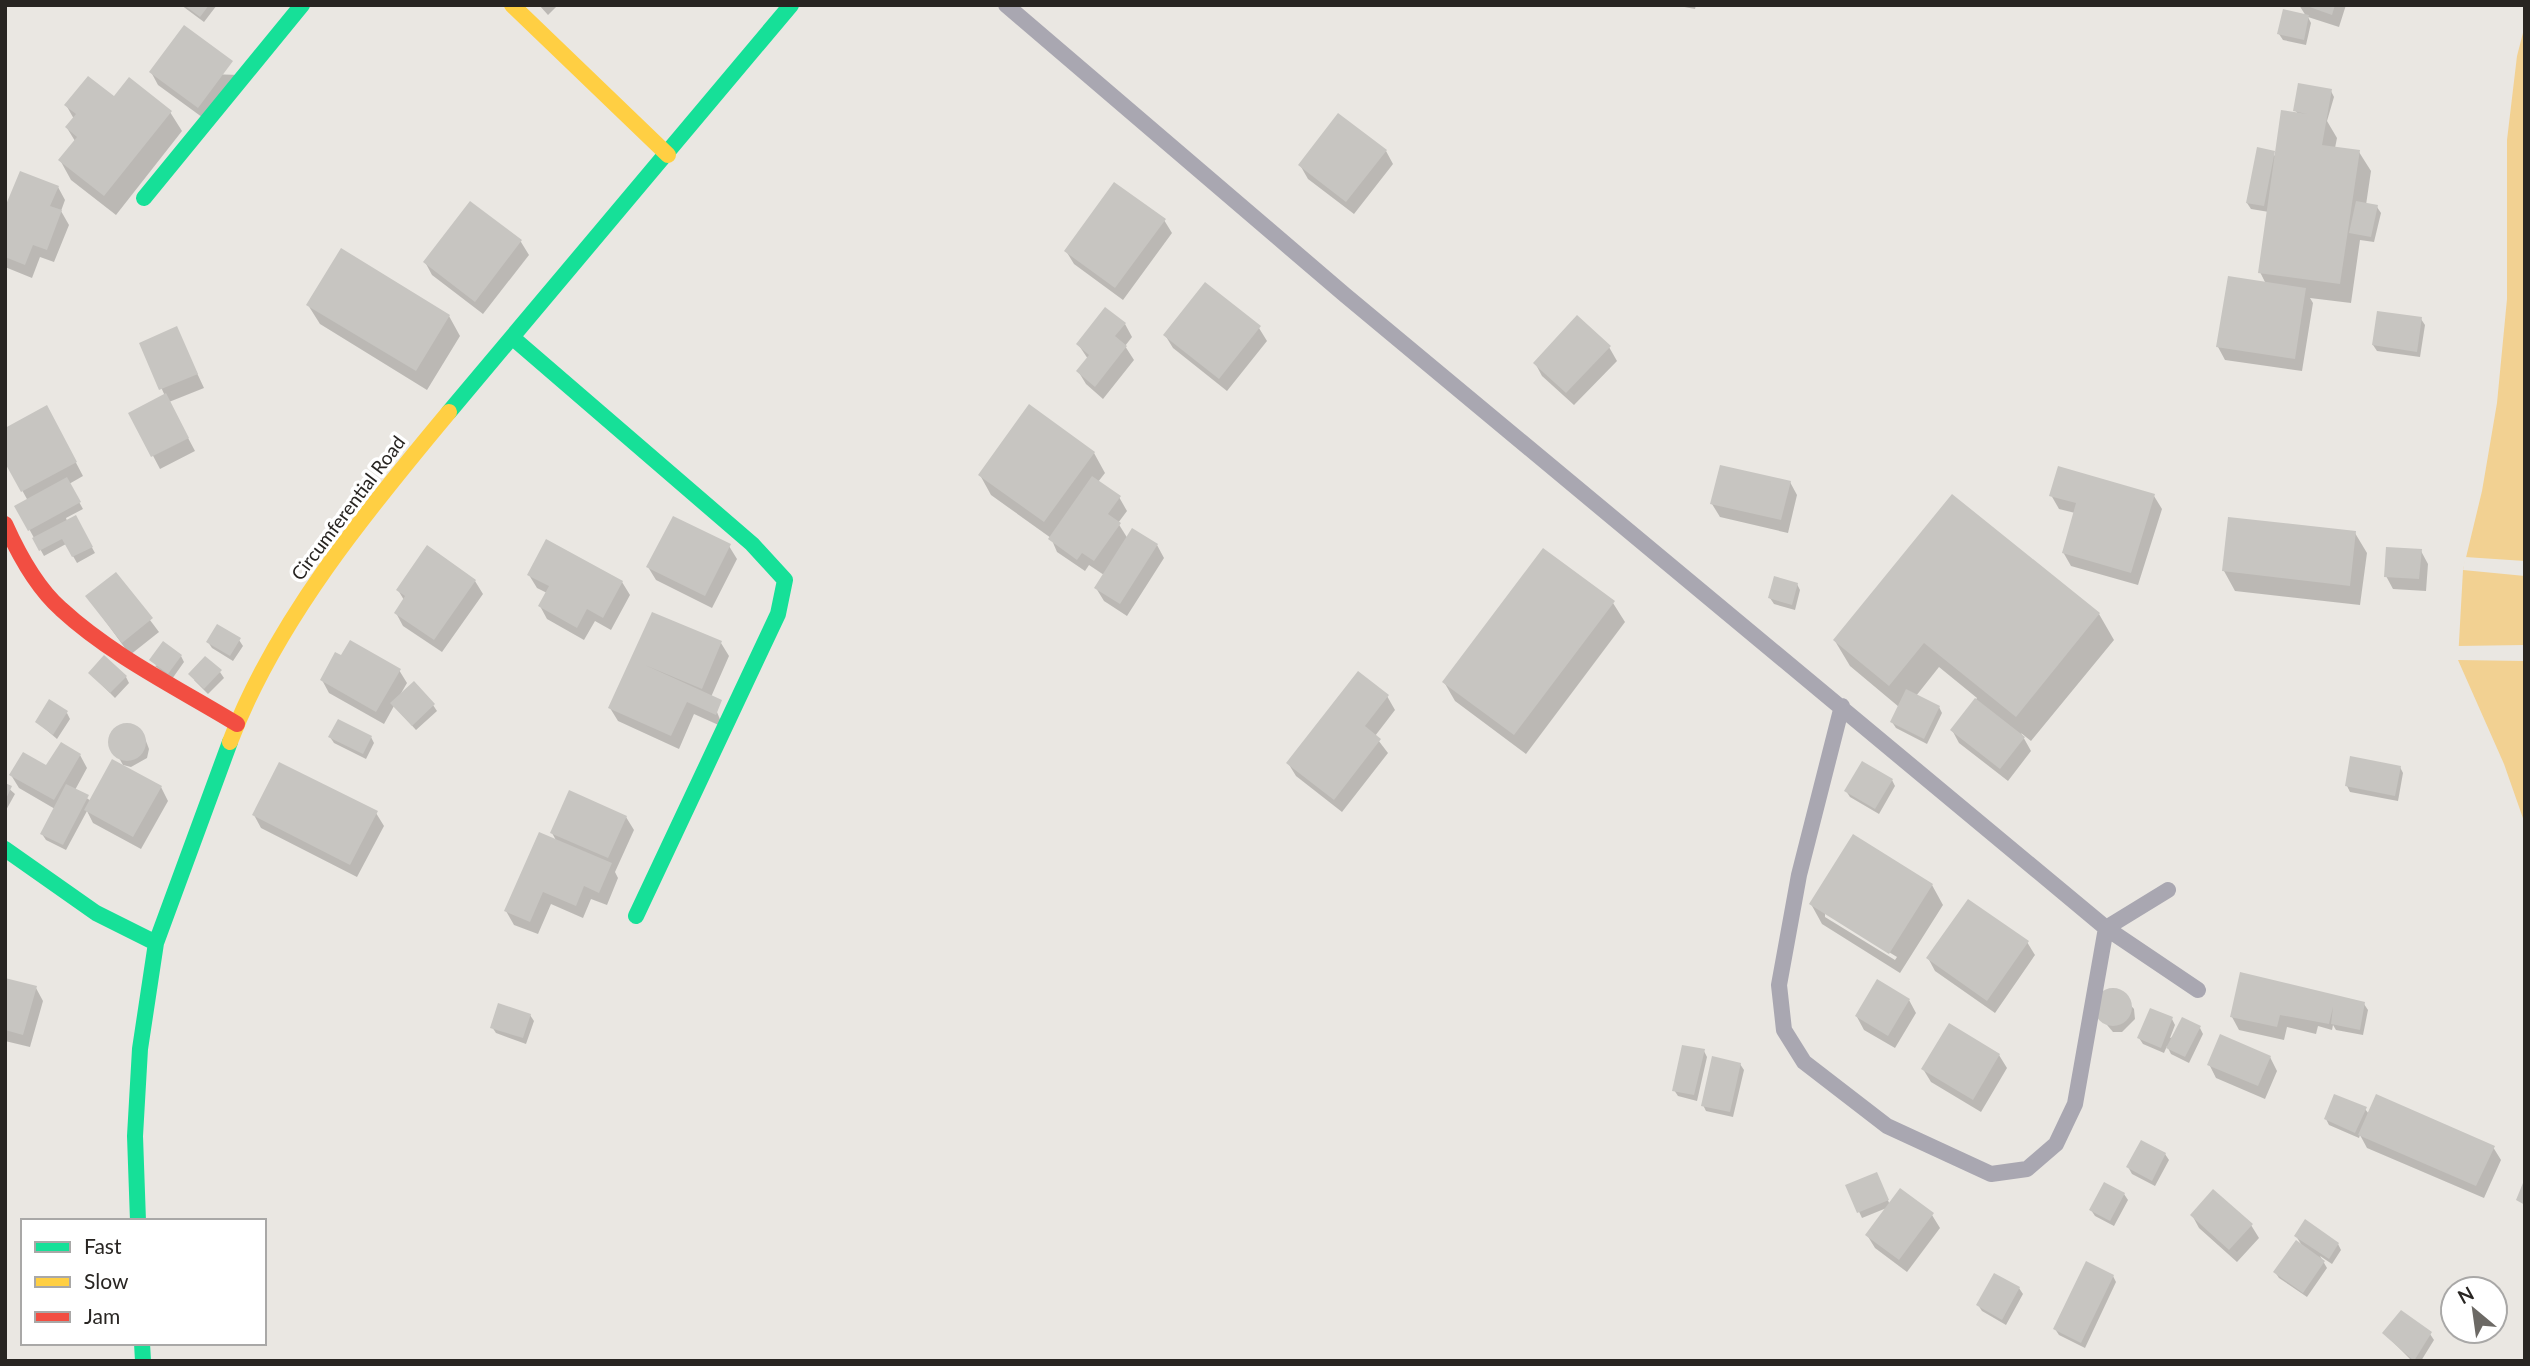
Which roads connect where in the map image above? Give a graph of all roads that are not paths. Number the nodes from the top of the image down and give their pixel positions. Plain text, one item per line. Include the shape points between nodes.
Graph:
1 (302, 5) edge
2 (512, 5) edge
3 (791, 5) edge
4 (1006, 5) edge
5 (668, 155) junction
6 (144, 198) dead end
7 (513, 338) junction
8 (5, 524) edge
9 (1842, 706) junction
10 (237, 724) junction
11 (5, 849) edge
12 (2168, 890) dead end
13 (636, 916) dead end
14 (2106, 928) junction
15 (156, 943) junction
16 (2197, 990) dead end
17 (138, 1219) edge

1 - 6 street
2 - 5 street
3 - 5 street, Circumferential Road
4 - 9 lane via 1345,295
5 - 7 street, Circumferential Road
7 - 10 street, Circumferential Road via 317,578
7 - 13 street via 752,544 785,580 778,614
8 - 10 street via 25,563 59,608 111,649
9 - 14 lane
9 - 14 lane via 1800,875 1779,985 1784,1030 1804,1062 1886,1126 1991,1174 2027,1169 2056,1144 2075,1104
10 - 15 street, Circumferential Road
11 - 15 street via 96,912
12 - 14 lane
14 - 16 lane
15 - 17 street, Circumferential Road via 140,1049 135,1136

